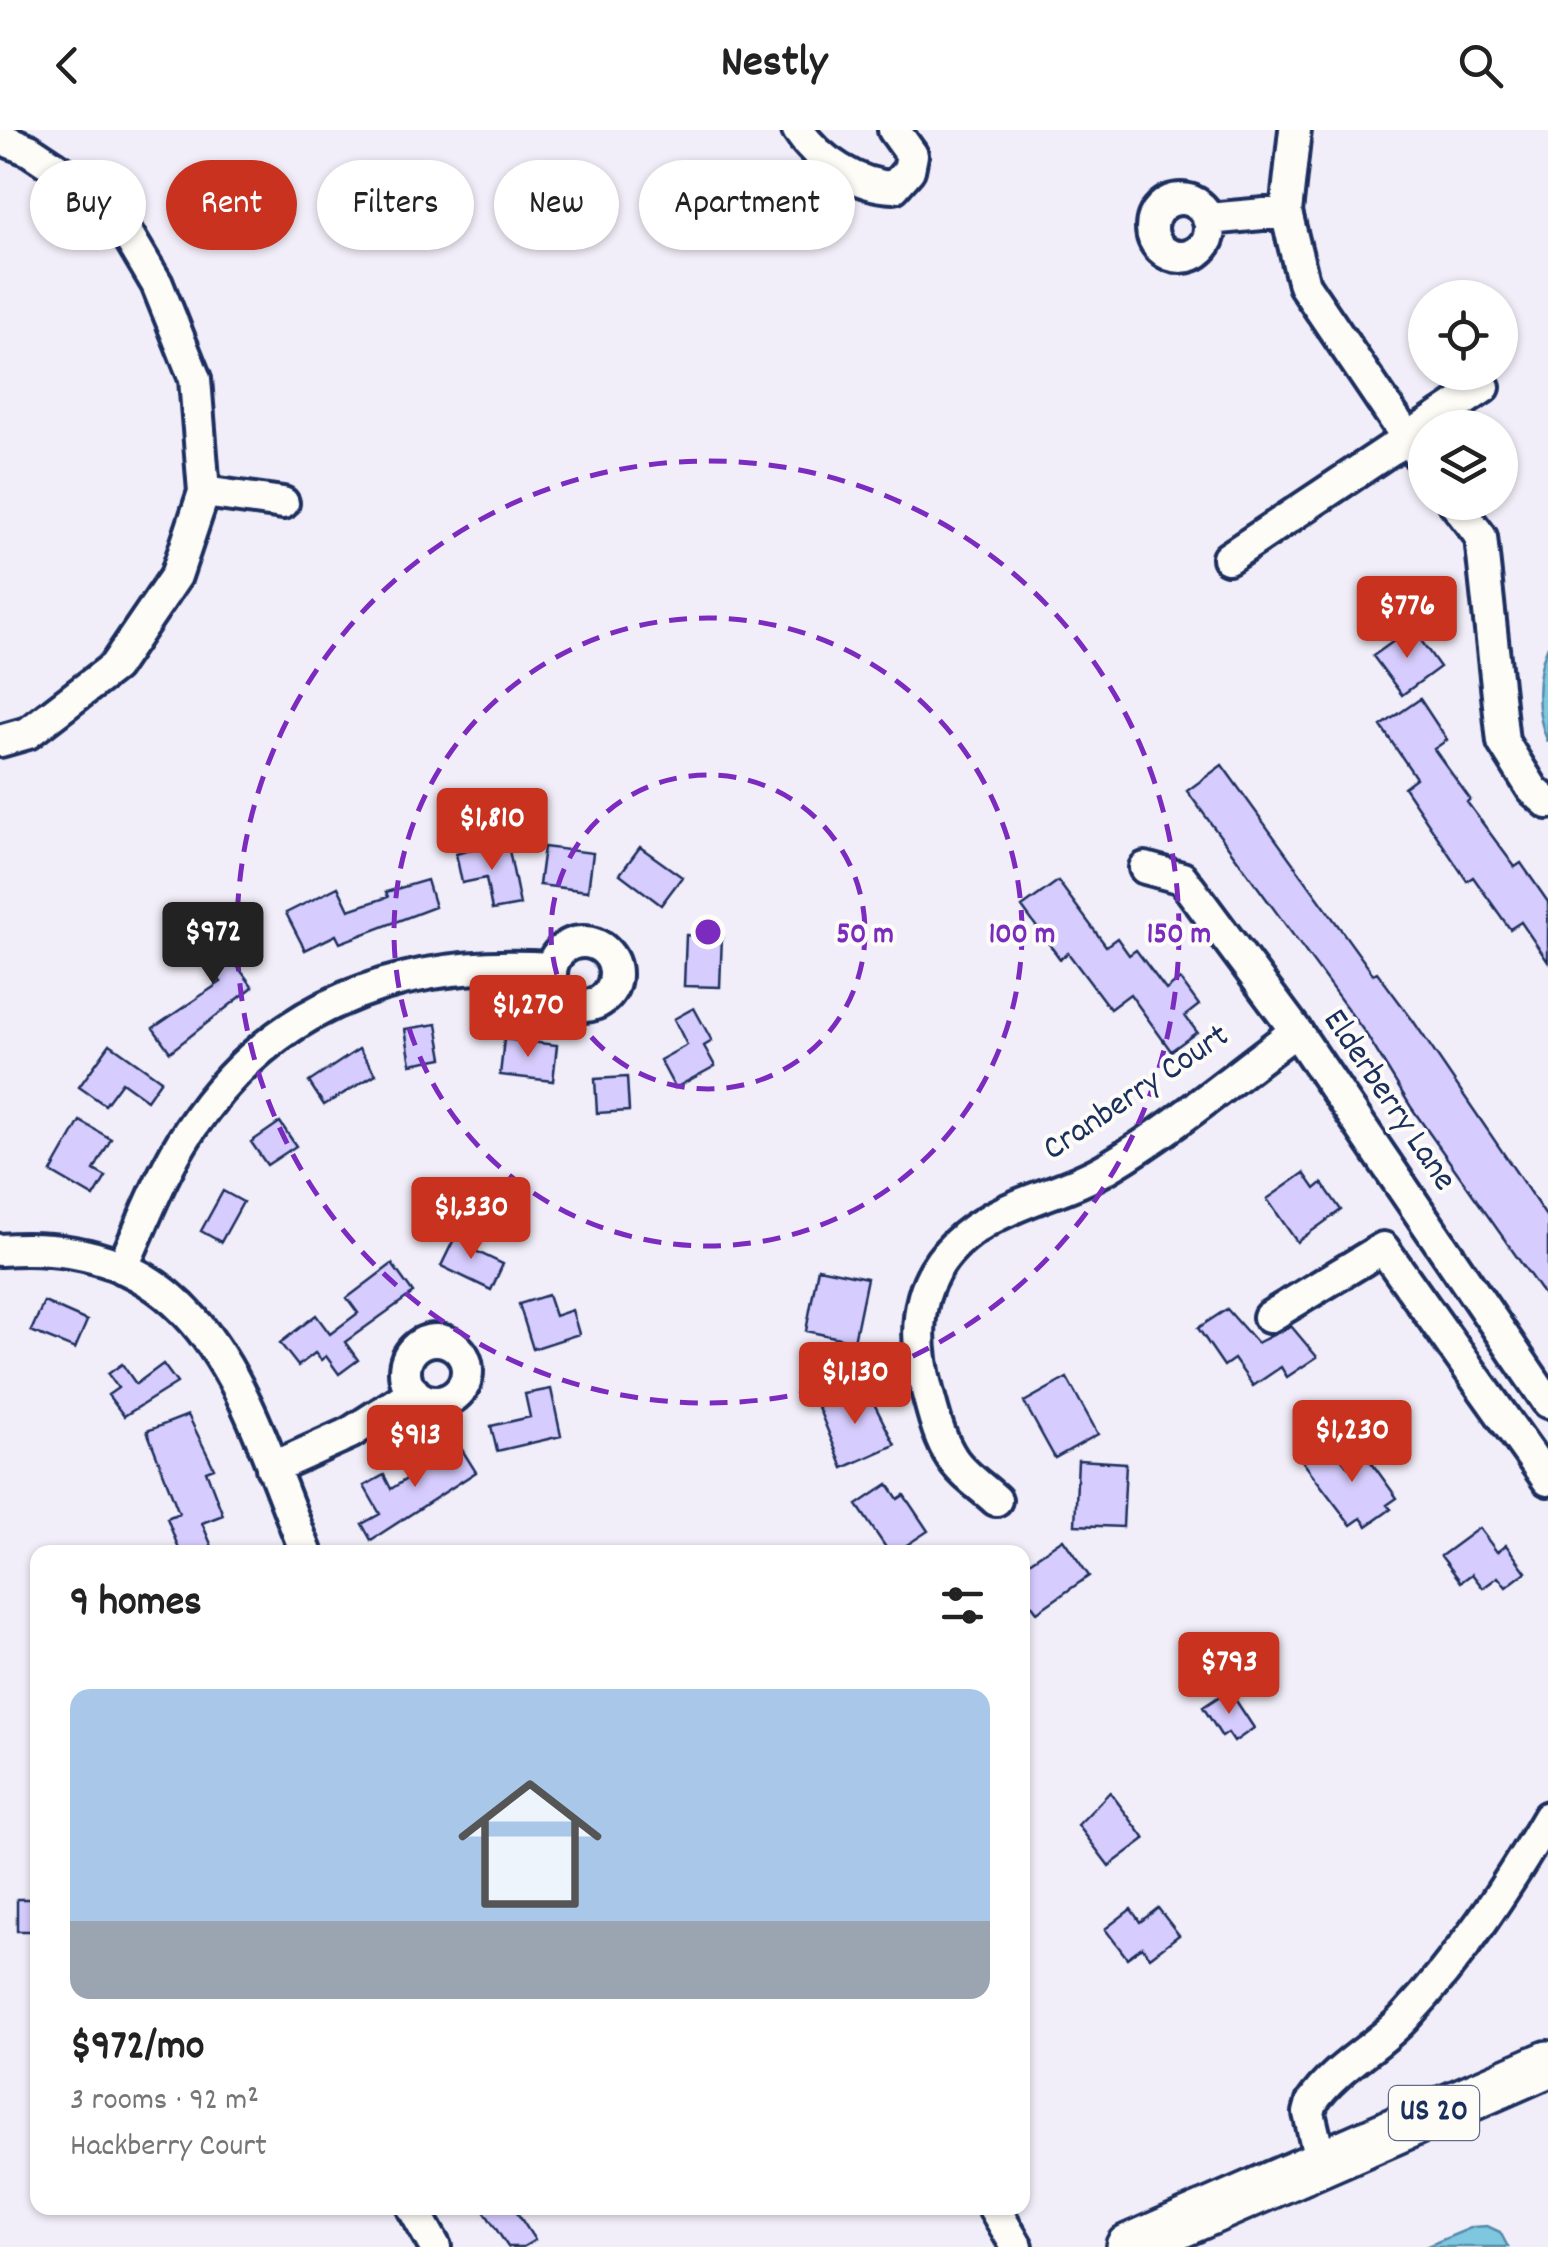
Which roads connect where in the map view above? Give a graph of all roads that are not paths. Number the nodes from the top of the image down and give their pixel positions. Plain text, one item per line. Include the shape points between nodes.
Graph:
1 (798, 130) edge
2 (894, 130) edge
3 (1295, 130) edge
4 (0, 138) edge
5 (1286, 212) junction
6 (1208, 219) dead end
7 (1480, 390) edge
8 (1406, 439) junction
9 (1408, 442) edge
10 (204, 492) junction
11 (282, 502) dead end
12 (1468, 520) edge
13 (1228, 558) dead end
14 (0, 741) edge
15 (1548, 803) edge
16 (1145, 868) dead end
17 (552, 968) dead end
18 (1296, 1031) junction
19 (0, 1250) edge
20 (122, 1268) junction
21 (1270, 1317) dead end
22 (414, 1392) dead end
23 (1548, 1402) edge
24 (272, 1468) junction
25 (1548, 1480) edge
26 (996, 1500) dead end
27 (303, 1545) edge
28 (1548, 1818) edge
29 (1548, 2064) edge
30 (1320, 2163) junction
31 (417, 2215) edge
32 (998, 2215) edge
33 (434, 2247) edge
34 (1017, 2247) edge
35 (1129, 2247) edge

1 - 2 street via 830,163 894,187 912,155
3 - 5 street
4 - 10 street via 109,204 157,284 195,380
5 - 6 street
5 - 8 street via 1304,285
7 - 8 street
8 - 9 street
8 - 13 street
10 - 11 street
10 - 14 street via 176,576 114,667 28,733
12 - 15 street via 1481,537 1503,742
16 - 18 street, Elderberry Lane via 1182,878
17 - 20 street via 494,964 422,972 363,989 293,1026 245,1064 201,1114
18 - 23 street, Elderberry Lane
18 - 26 street, Cranberry Court via 1112,1165 987,1220 933,1273 917,1313 918,1356 937,1428 953,1461
19 - 20 street via 47,1249
20 - 24 street via 175,1302 210,1337 237,1381
21 - 25 street via 1383,1248
22 - 24 street via 350,1433
24 - 27 street
28 - 30 street via 1462,1950 1401,2021 1312,2102 1308,2113
29 - 30 highway, US 20
30 - 35 highway, US 20
31 - 33 street
32 - 34 street

